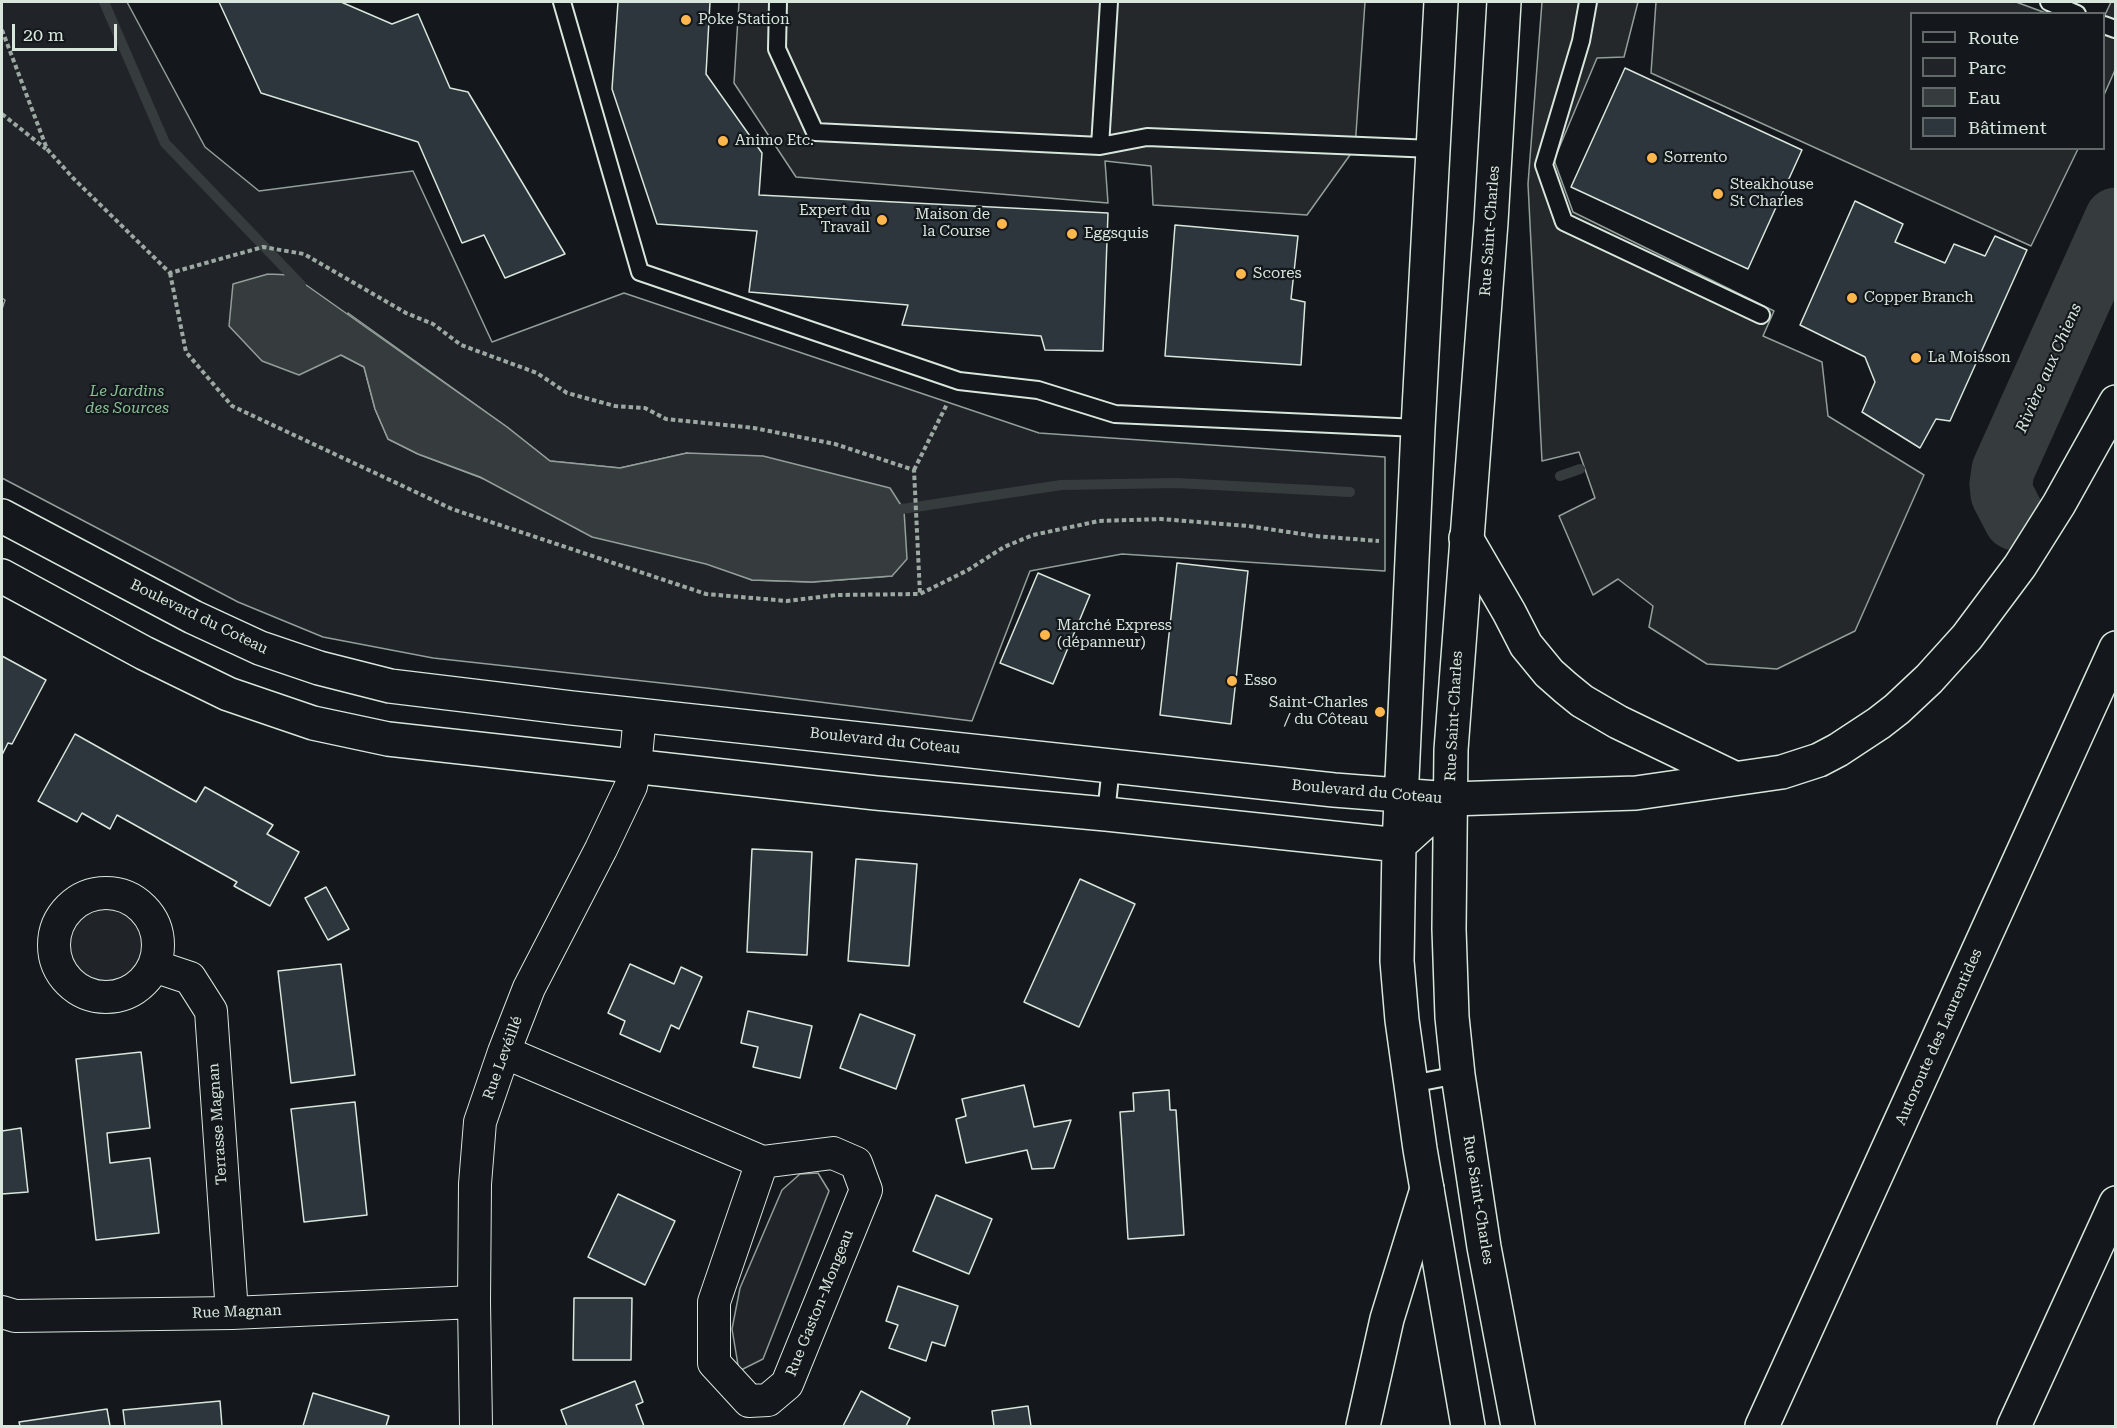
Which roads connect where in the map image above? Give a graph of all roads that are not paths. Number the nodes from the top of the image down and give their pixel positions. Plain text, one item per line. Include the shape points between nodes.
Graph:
1 (562, 2) edge
2 (778, 2) edge
3 (1109, 2) edge
4 (1441, 2) edge
5 (1504, 2) edge
6 (1588, 2) edge
7 (2049, 2) edge
8 (2072, 12) edge
9 (1100, 146) junction
10 (1433, 149) junction
11 (1761, 315) dead end
12 (2115, 402) edge
13 (1418, 428) junction
14 (2, 516) edge
15 (1466, 538) junction
16 (2, 576) edge
17 (2115, 648) edge
18 (640, 715) junction
19 (1111, 766) junction
20 (635, 767) junction
21 (1734, 777) junction
22 (1401, 796) junction
23 (1450, 799) junction
24 (1106, 814) junction
25 (1399, 845) junction
26 (154, 966) dead end
27 (504, 1052) junction
28 (1458, 1075) junction
29 (1411, 1084) junction
30 (762, 1162) junction
31 (1427, 1189) junction
32 (2115, 1203) edge
33 (474, 1302) junction
34 (2, 1312) edge
35 (232, 1313) junction
36 (476, 1426) edge
37 (1363, 1426) edge
38 (1468, 1426) edge
39 (1518, 1426) edge
40 (1762, 1426) edge
41 (2014, 1426) edge

1 - 13 lane via 640,272 959,381 1038,390 1115,414
2 - 9 lane via 777,50 815,132
3 - 9 lane
4 - 10 main road
5 - 15 main road, Rue Saint-Charles
6 - 11 lane via 1581,41 1544,165 1564,222
7 - 8 lane
9 - 10 lane via 1147,137
10 - 13 main road
12 - 21 main road via 2020,566 1929,679 1879,723 1829,755 1782,771
13 - 22 main road
14 - 18 main road, Boulevard du Coteau via 228,634 319,668 390,686
15 - 21 main road via 1526,645 1549,673 1582,701 1617,722
15 - 23 main road, Rue Saint-Charles
16 - 20 main road via 193,678 255,705 313,723 398,741
17 - 40 main road, Autoroute des Laurentides
18 - 19 main road, Boulevard du Coteau
18 - 20 street, Rue Levéillé
19 - 22 main road, Boulevard du Coteau
19 - 24 lane
20 - 24 main road
20 - 27 street, Rue Levéillé via 627,797 529,988
21 - 23 main road via 1636,793
22 - 23 main road, Boulevard du Coteau
22 - 25 main road
23 - 25 main road, Boulevard du Coteau
23 - 28 main road, Rue Saint-Charles via 1449,969
24 - 25 main road
25 - 29 main road via 1397,961
26 - 35 street, Terrasse Magnan via 190,978 211,1011
27 - 30 street
27 - 33 street, Rue Levéillé via 480,1122
28 - 29 lane
28 - 39 main road, Rue Saint-Charles via 1484,1247
29 - 31 main road
30 - 30 street, Rue Gaston-Mongeau via 714,1302 714,1363 749,1401 768,1400 788,1384 866,1190 856,1163 833,1153
31 - 37 main road via 1387,1319
31 - 38 main road
32 - 41 main road
33 - 35 street, Rue Magnan
33 - 36 street, Rue Levéillé
34 - 35 street, Rue Magnan via 15,1316

